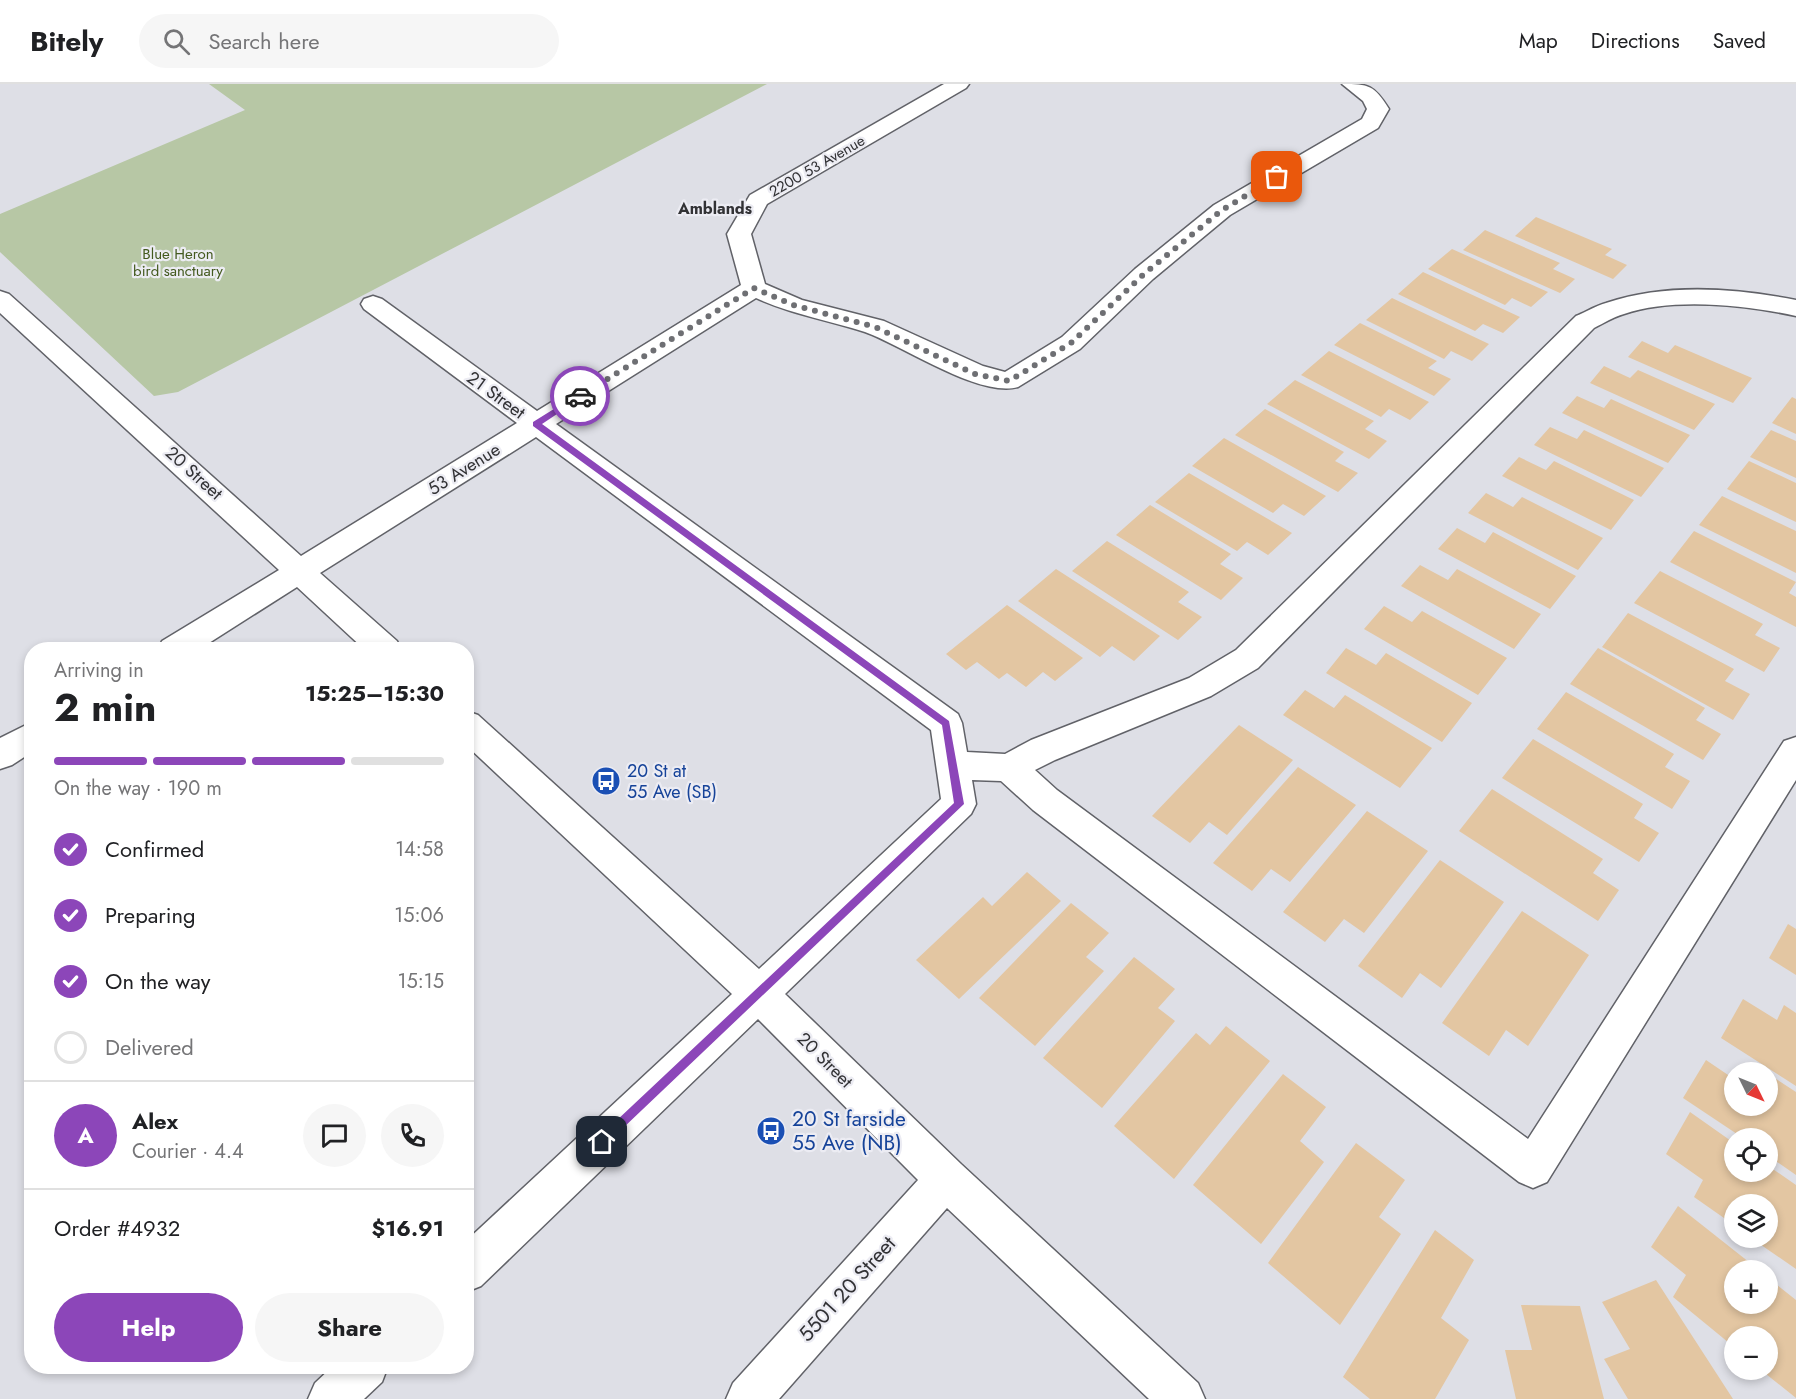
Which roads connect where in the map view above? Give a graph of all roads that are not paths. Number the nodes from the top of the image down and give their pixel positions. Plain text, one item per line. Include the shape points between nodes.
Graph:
1 (959, 84) edge
2 (1352, 84) edge
3 (754, 288) junction
4 (0, 299) edge
5 (373, 304) dead end
6 (1796, 308) edge
7 (536, 424) junction
8 (302, 571) junction
9 (186, 642) edge
10 (377, 642) edge
11 (474, 731) edge
12 (24, 740) edge
13 (1796, 751) edge
14 (0, 755) edge
15 (953, 765) junction
16 (1009, 768) junction
17 (759, 994) junction
18 (946, 1179) junction
19 (474, 1263) edge
20 (358, 1374) edge
21 (331, 1399) edge
22 (749, 1399) edge
23 (1182, 1399) edge

1 - 3 street, 2200 53 Avenue via 758,200 739,234
2 - 3 street via 1371,97 1378,109 1370,123 1222,210 1144,274 1071,343 1009,381 975,374 875,327 793,305
3 - 7 street, 53 Avenue
4 - 8 street, 20 Street
5 - 7 street, 21 Street
6 - 16 street via 1772,302 1674,298 1618,306 1585,322 1247,659 1200,687 1043,750
7 - 8 street, 53 Avenue
7 - 15 street, 21 Street via 946,723
8 - 9 street, 53 Avenue
8 - 10 street, 20 Street
11 - 17 street, 20 Street
12 - 14 street
13 - 16 street via 1533,1168 1045,801
15 - 16 street
15 - 17 street, 21 Street via 959,804
17 - 18 street, 20 Street
17 - 19 street
18 - 22 street, 5501 20 Street
18 - 23 street, 20 Street
20 - 21 street

